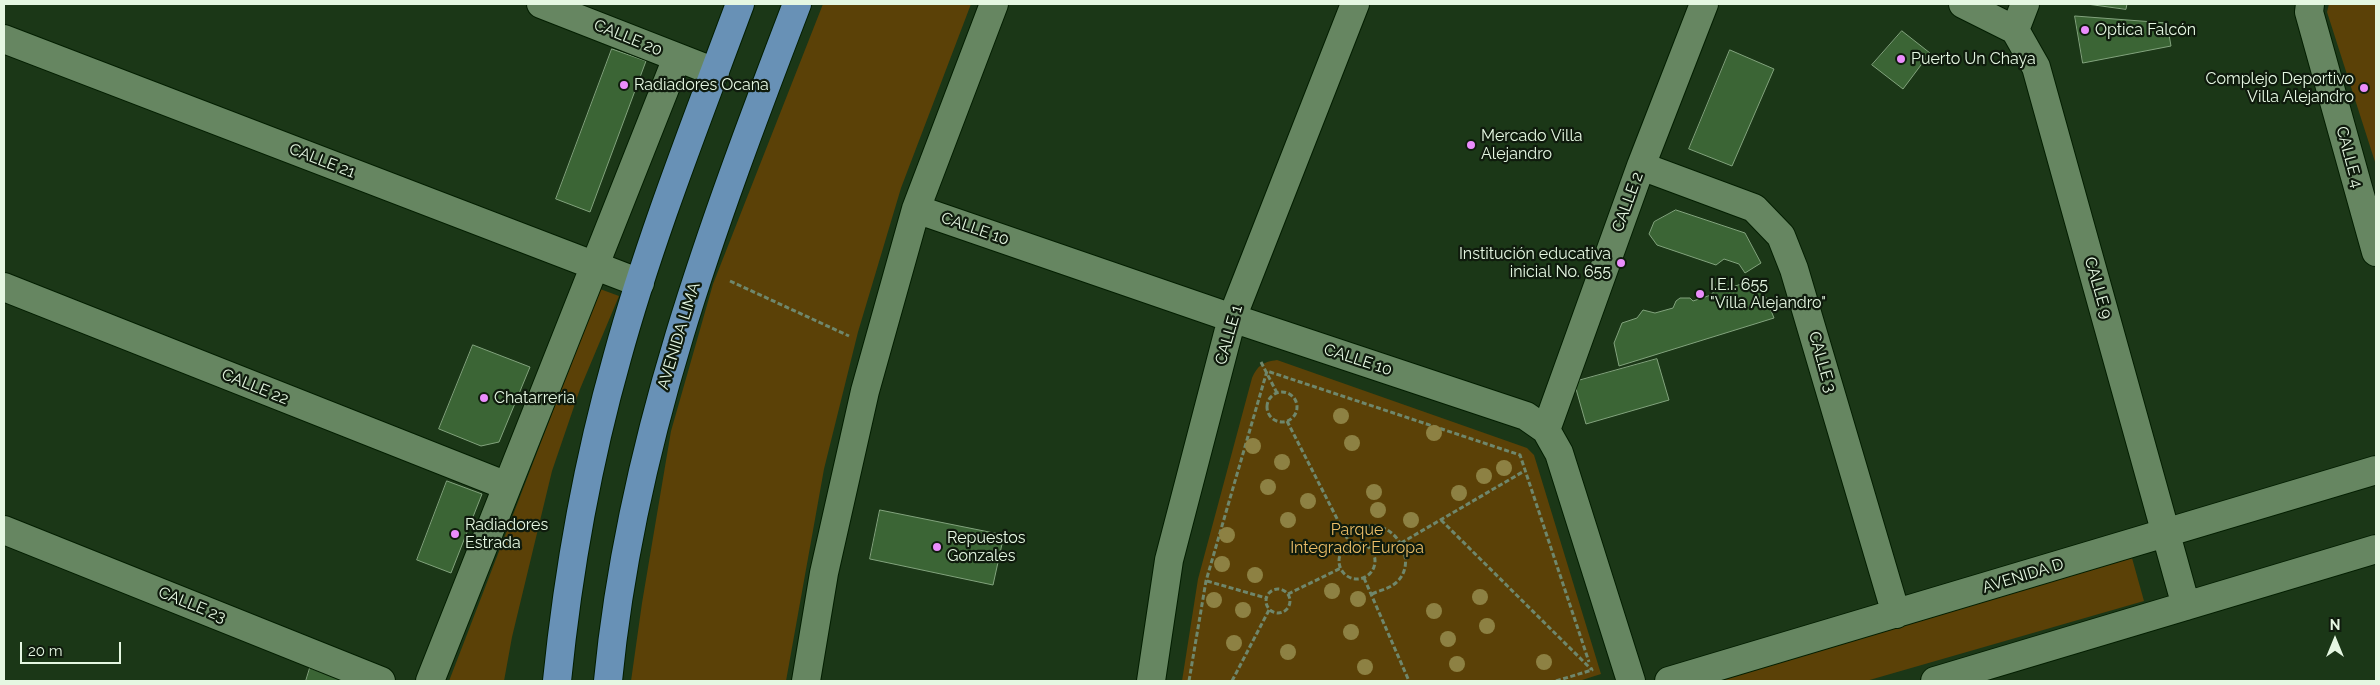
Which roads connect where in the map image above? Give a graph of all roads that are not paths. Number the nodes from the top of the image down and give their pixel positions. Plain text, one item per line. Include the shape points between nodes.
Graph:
1 (541, 4) edge
2 (740, 4) edge
3 (797, 4) edge
4 (994, 4) edge
5 (1355, 4) edge
6 (1704, 4) edge
7 (1963, 4) edge
8 (2024, 4) edge
9 (2310, 4) edge
10 (2015, 30) junction
11 (4, 38) edge
12 (677, 58) junction
13 (715, 72) junction
14 (1641, 166) junction
15 (2368, 192) edge
16 (916, 209) junction
17 (2376, 252) edge
18 (594, 266) junction
19 (640, 283) junction
20 (4, 287) edge
21 (1232, 318) junction
22 (1546, 430) junction
23 (2376, 470) edge
24 (507, 486) junction
25 (4, 530) edge
26 (2166, 533) junction
27 (2376, 549) edge
28 (2186, 606) junction
29 (1896, 614) junction
30 (381, 681) edge
31 (430, 681) edge
32 (557, 681) edge
33 (608, 681) edge
34 (806, 681) edge
35 (1151, 681) edge
36 (1631, 681) edge
37 (1669, 681) edge
38 (1936, 681) edge

1 - 12 street, CALLE 20
2 - 13 main road
3 - 33 main road, AVENIDA LIMA via 699,266 651,430 631,519
4 - 16 street
5 - 21 street, CALLE 1
6 - 14 street, CALLE 2
7 - 10 street
8 - 10 street
9 - 15 street, CALLE 4 via 2309,12
10 - 26 street, CALLE 9 via 2036,66
11 - 18 street, CALLE 21
12 - 13 street, CALLE 20
12 - 18 street
13 - 19 main road
14 - 22 street, CALLE 2
14 - 29 street, CALLE 3 via 1754,208 1781,236 1794,269
15 - 17 street, CALLE 4
16 - 21 street, CALLE 10
16 - 34 street via 864,391 824,573
18 - 19 street, CALLE 21
18 - 24 street
19 - 32 main road via 615,366 587,484 568,590
20 - 24 street, CALLE 22
21 - 22 street, CALLE 10 via 1526,416
21 - 35 street, CALLE 1 via 1170,560
22 - 36 street, CALLE 10 via 1560,453
23 - 26 street, AVENIDA D
24 - 31 street
25 - 30 street, CALLE 23
26 - 28 street, CALLE 9
26 - 29 street, AVENIDA D
27 - 28 street
28 - 38 street
29 - 37 street, AVENIDA D

